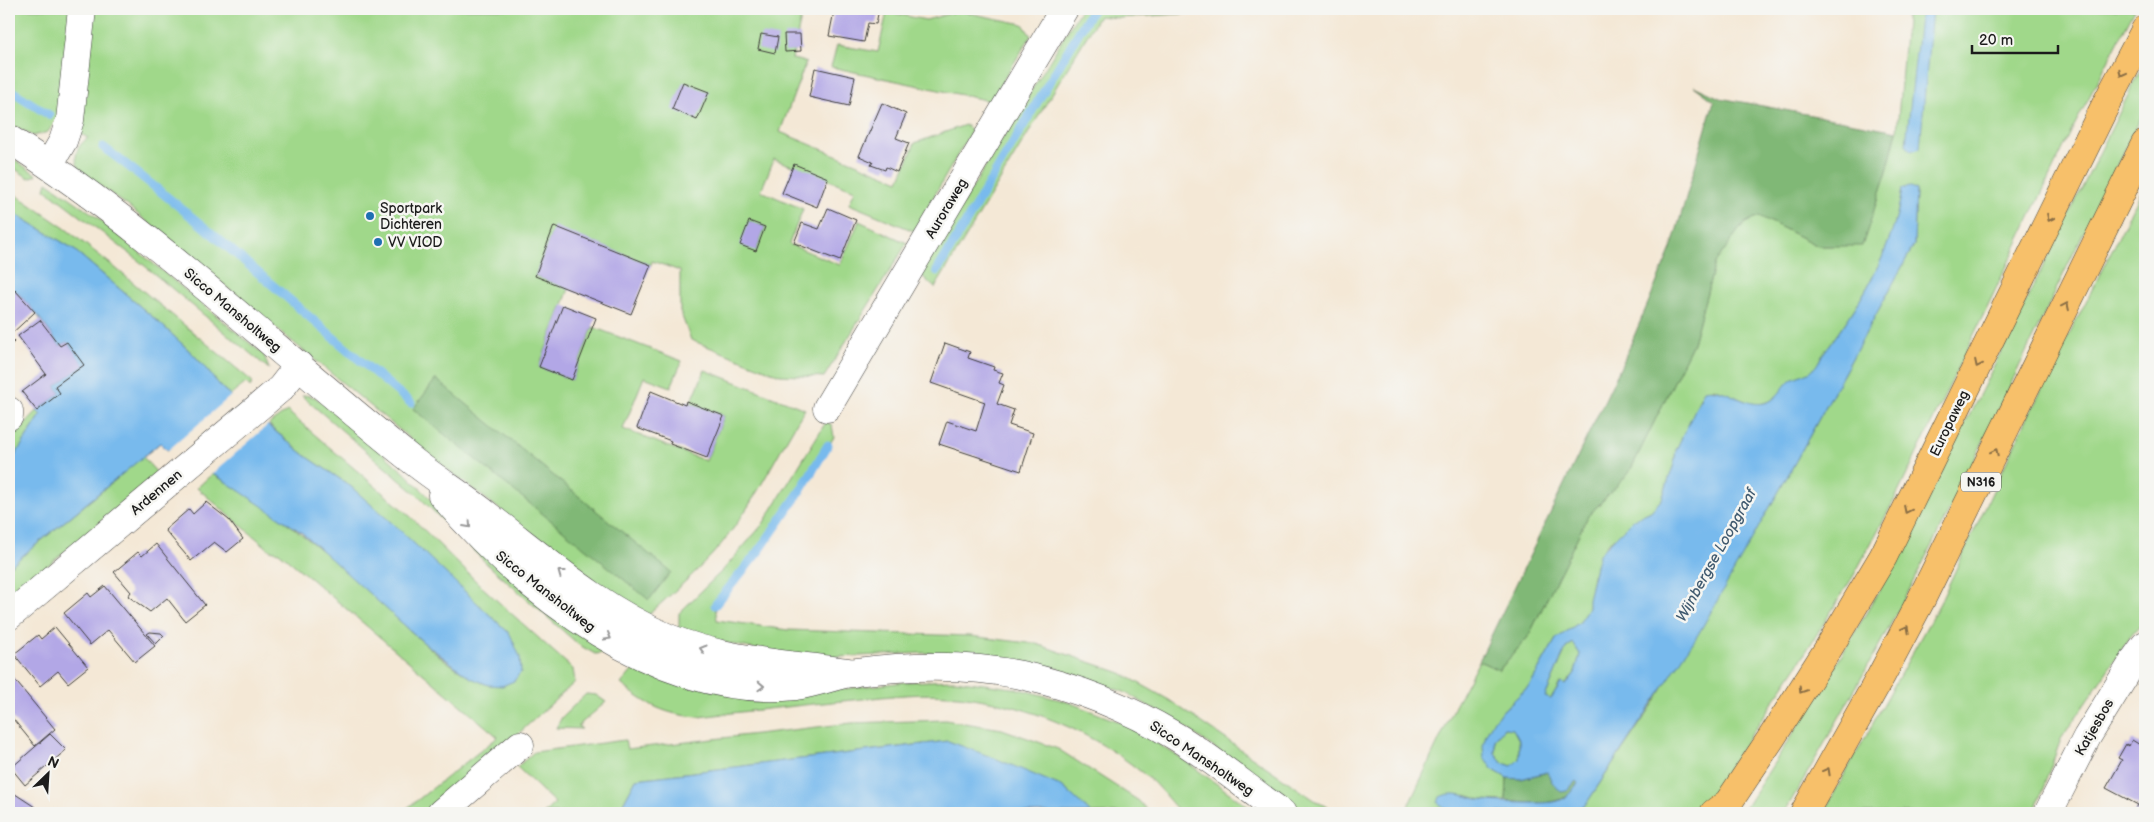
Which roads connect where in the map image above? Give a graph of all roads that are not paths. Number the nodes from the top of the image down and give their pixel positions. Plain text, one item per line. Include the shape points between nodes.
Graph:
1 (82, 9) edge
2 (1064, 9) edge
3 (2145, 30) edge
4 (9, 139) edge
5 (2145, 144) edge
6 (48, 165) junction
7 (300, 365) junction
8 (827, 408) dead end
9 (9, 411) edge
10 (9, 416) edge
11 (9, 616) edge
12 (2145, 645) edge
13 (520, 745) dead end
14 (1723, 810) edge
15 (441, 813) edge
16 (1282, 813) edge
17 (1804, 813) edge
18 (2048, 813) edge

1 - 6 street via 70,120 63,141
2 - 8 street, Auroraweg
3 -> 14 main road, Europaweg via 1883,557 1828,649
4 - 6 street, Sicco Mansholtweg
17 -> 5 main road, N316 via 1925,594
6 - 7 street, Sicco Mansholtweg via 130,224
7 - 11 street, Ardennen via 281,388
7 - 16 street, Sicco Mansholtweg via 414,462 471,529 514,569 576,618 640,654 683,672 760,687 797,686 854,672 927,668 977,668 1020,675 1115,705 1177,737
9 - 10 street
12 - 18 street, Katjesbos via 2087,737
13 - 15 street

